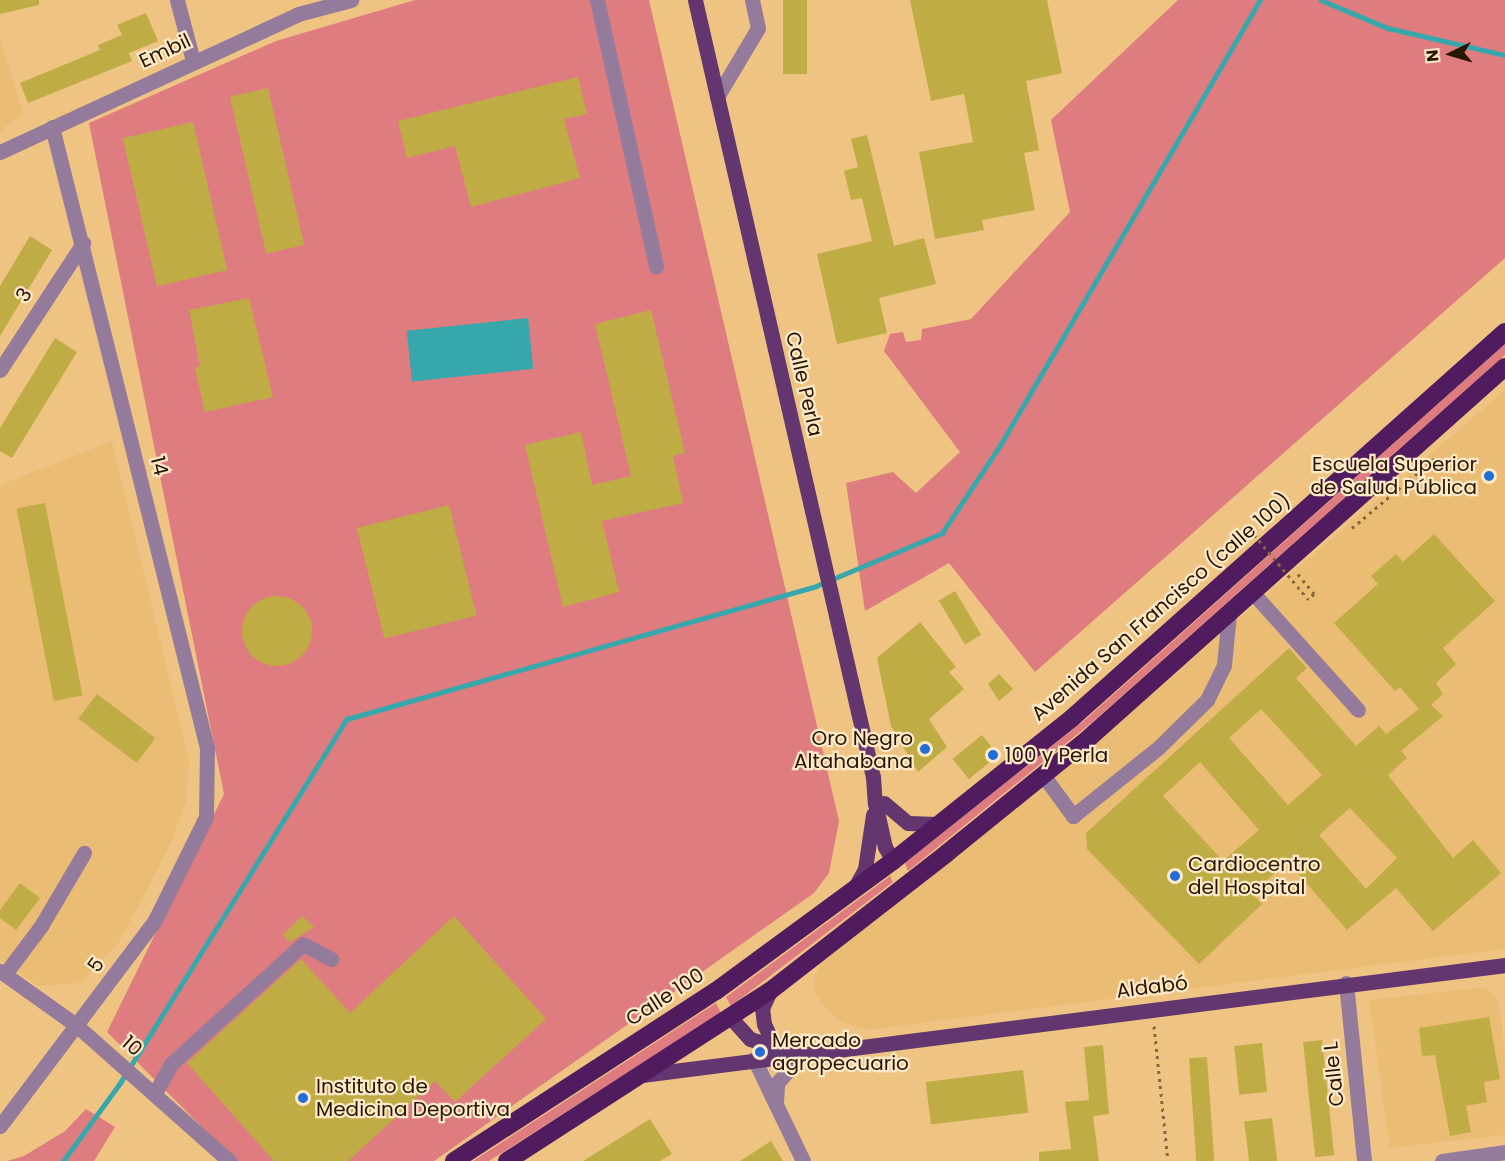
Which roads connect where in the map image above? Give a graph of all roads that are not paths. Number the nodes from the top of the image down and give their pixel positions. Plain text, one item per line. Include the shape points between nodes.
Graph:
1 (177, 0) edge
2 (351, 0) edge
3 (597, 0) edge
4 (695, 0) edge
5 (752, 0) edge
6 (193, 62) junction
7 (717, 97) junction
8 (52, 127) junction
9 (0, 152) edge
10 (83, 243) junction
11 (656, 267) dead end
12 (1505, 332) edge
13 (1505, 367) edge
14 (0, 370) edge
15 (1253, 593) junction
16 (1229, 614) junction
17 (1358, 710) dead end
18 (1043, 776) junction
19 (879, 803) junction
20 (206, 817) joint
21 (938, 824) junction
22 (84, 853) dead end
23 (893, 861) junction
24 (905, 885) junction
25 (853, 892) junction
26 (331, 959) dead end
27 (1505, 965) edge
28 (2, 973) edge
29 (1346, 984) junction
30 (716, 991) junction
31 (770, 991) junction
32 (731, 1018) junction
33 (76, 1025) junction
34 (782, 1050) junction
35 (804, 1053) junction
36 (754, 1059) junction
37 (639, 1075) junction
38 (155, 1093) junction
39 (776, 1104) junction
40 (0, 1126) edge
41 (1505, 1152) edge
42 (229, 1161) edge
43 (454, 1161) edge
44 (507, 1161) edge
45 (803, 1161) edge
46 (1364, 1161) edge
47 (1442, 1161) edge

1 - 6 street
2 - 6 street, Embil via 298,14
3 - 11 street
4 - 7 main road, Calle Perla
5 - 7 street via 758,28
6 - 8 street, Embil
7 - 19 main road, Calle Perla
8 - 9 street, Embil
8 - 10 street, 14
10 - 14 street, 3
10 - 20 street, 14 via 207,748
12 - 21 highway, Avenida San Francisco (calle 100) via 1072,718
13 - 15 highway
15 - 16 highway
15 - 17 street
16 - 18 highway
16 - 18 street via 1224,665 1207,700 1158,748 1073,816
18 - 24 highway
19 - 21 main road via 908,823
19 - 23 main road, Calle Perla via 885,847
19 - 25 main road via 871,845
20 - 33 street, 5 via 154,922
21 - 23 highway, Avenida San Francisco (calle 100)
22 - 28 street via 41,926
23 - 24 highway
23 - 25 highway, Calle 100
24 - 31 highway
25 - 30 highway, Calle 100
26 - 38 street via 303,944 171,1064
27 - 29 main road, Aldabó
28 - 33 street, 10
29 - 35 main road, Aldabó
29 - 46 street, Calle L
30 - 32 highway
30 - 43 highway, Calle 100
31 - 32 highway
31 - 34 main road via 762,1008 764,1024
32 - 34 main road, Aldabó via 750,1039
32 - 36 main road
32 - 37 highway
33 - 38 street, 10
33 - 40 street, 5
34 - 35 main road, Aldabó
35 - 36 main road, Aldabó
35 - 39 street via 777,1083
36 - 37 main road, Aldabó
36 - 39 street
37 - 44 highway
38 - 42 street, 10
39 - 45 street
41 - 47 street

